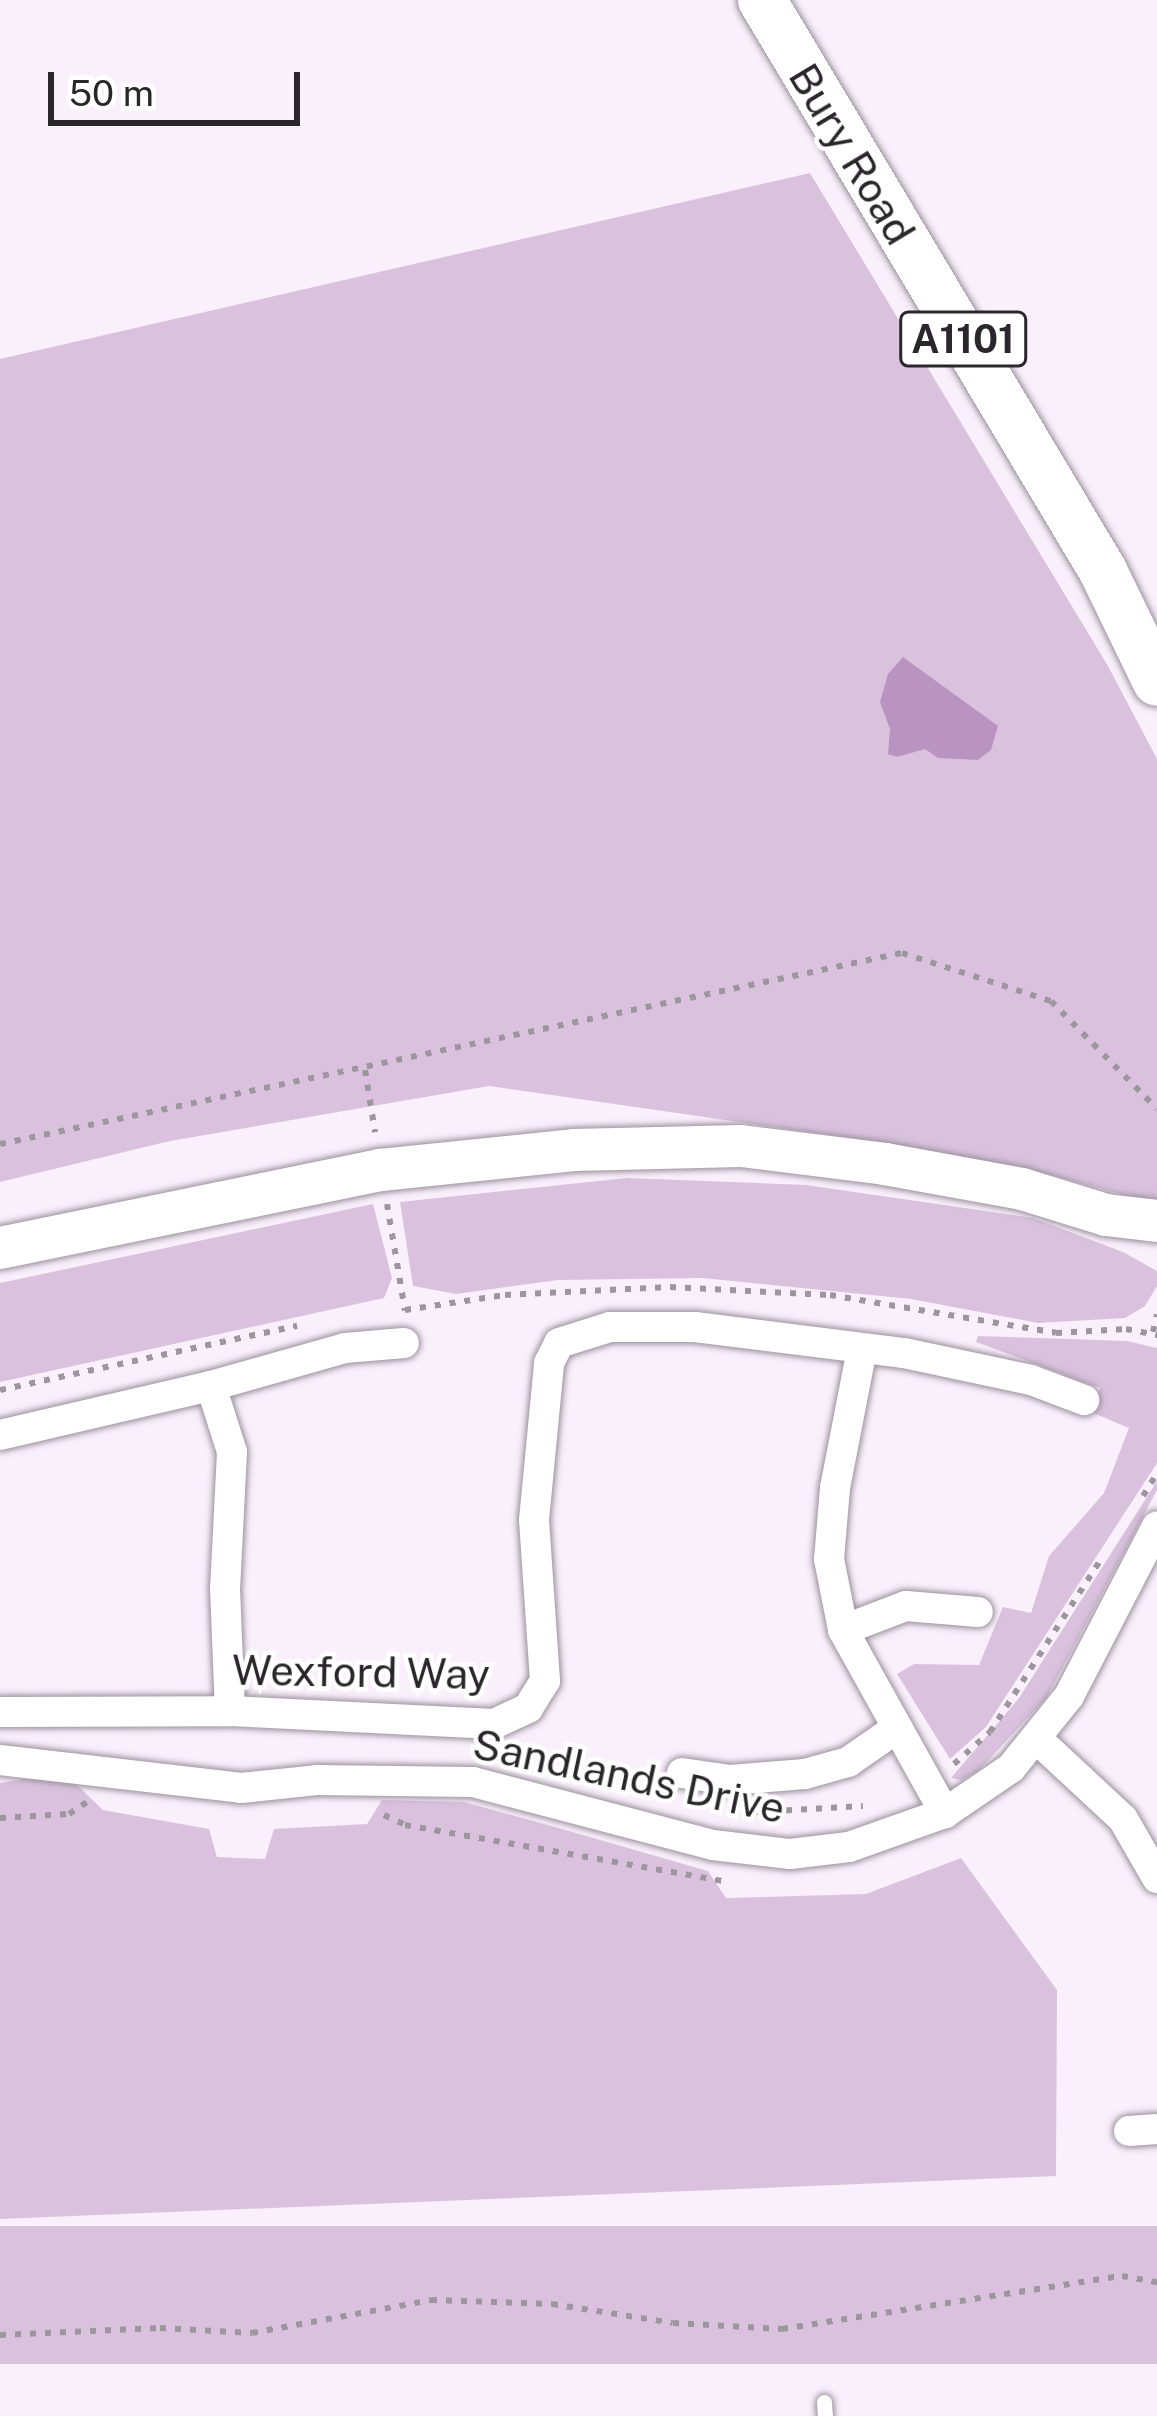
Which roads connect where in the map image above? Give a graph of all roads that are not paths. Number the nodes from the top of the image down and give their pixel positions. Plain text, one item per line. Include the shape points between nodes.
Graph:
1 (762, 0) edge
2 (1157, 682) edge
3 (1106, 1215) junction
4 (1157, 1221) edge
5 (1157, 1248) edge
6 (0, 1249) edge
7 (404, 1343) dead end
8 (862, 1349) junction
9 (212, 1386) junction
10 (1084, 1400) dead end
11 (0, 1435) edge
12 (1148, 1514) edge
13 (978, 1612) dead end
14 (843, 1630) junction
15 (230, 1711) junction
16 (0, 1712) edge
17 (897, 1728) junction
18 (1037, 1739) junction
19 (0, 1760) edge
20 (682, 1773) dead end
21 (945, 1813) junction
22 (1157, 1878) edge

1 - 2 main road, Bury Road / A1101 via 1102,571
3 - 4 main road
3 - 5 main road
3 - 6 main road via 1022,1190 864,1161 741,1146 574,1150 381,1170
7 - 9 street via 345,1348
8 - 10 street, Wexford Way via 1031,1381
8 - 14 street via 829,1559
8 - 15 street, Wexford Way via 695,1328 610,1327 560,1342 549,1363 534,1520 545,1681 528,1708 494,1724
9 - 11 street
9 - 15 street via 232,1452
12 - 18 street, Sandlands Drive via 1070,1696
13 - 14 street via 906,1606
14 - 17 street
15 - 16 street, Wexford Way
17 - 20 street via 848,1762 805,1774 730,1780
17 - 21 street
18 - 21 street, Sandlands Drive via 990,1788
18 - 22 street via 1123,1819
19 - 21 street, Sandlands Drive via 242,1788 317,1780 473,1782 640,1828 790,1854 849,1846

